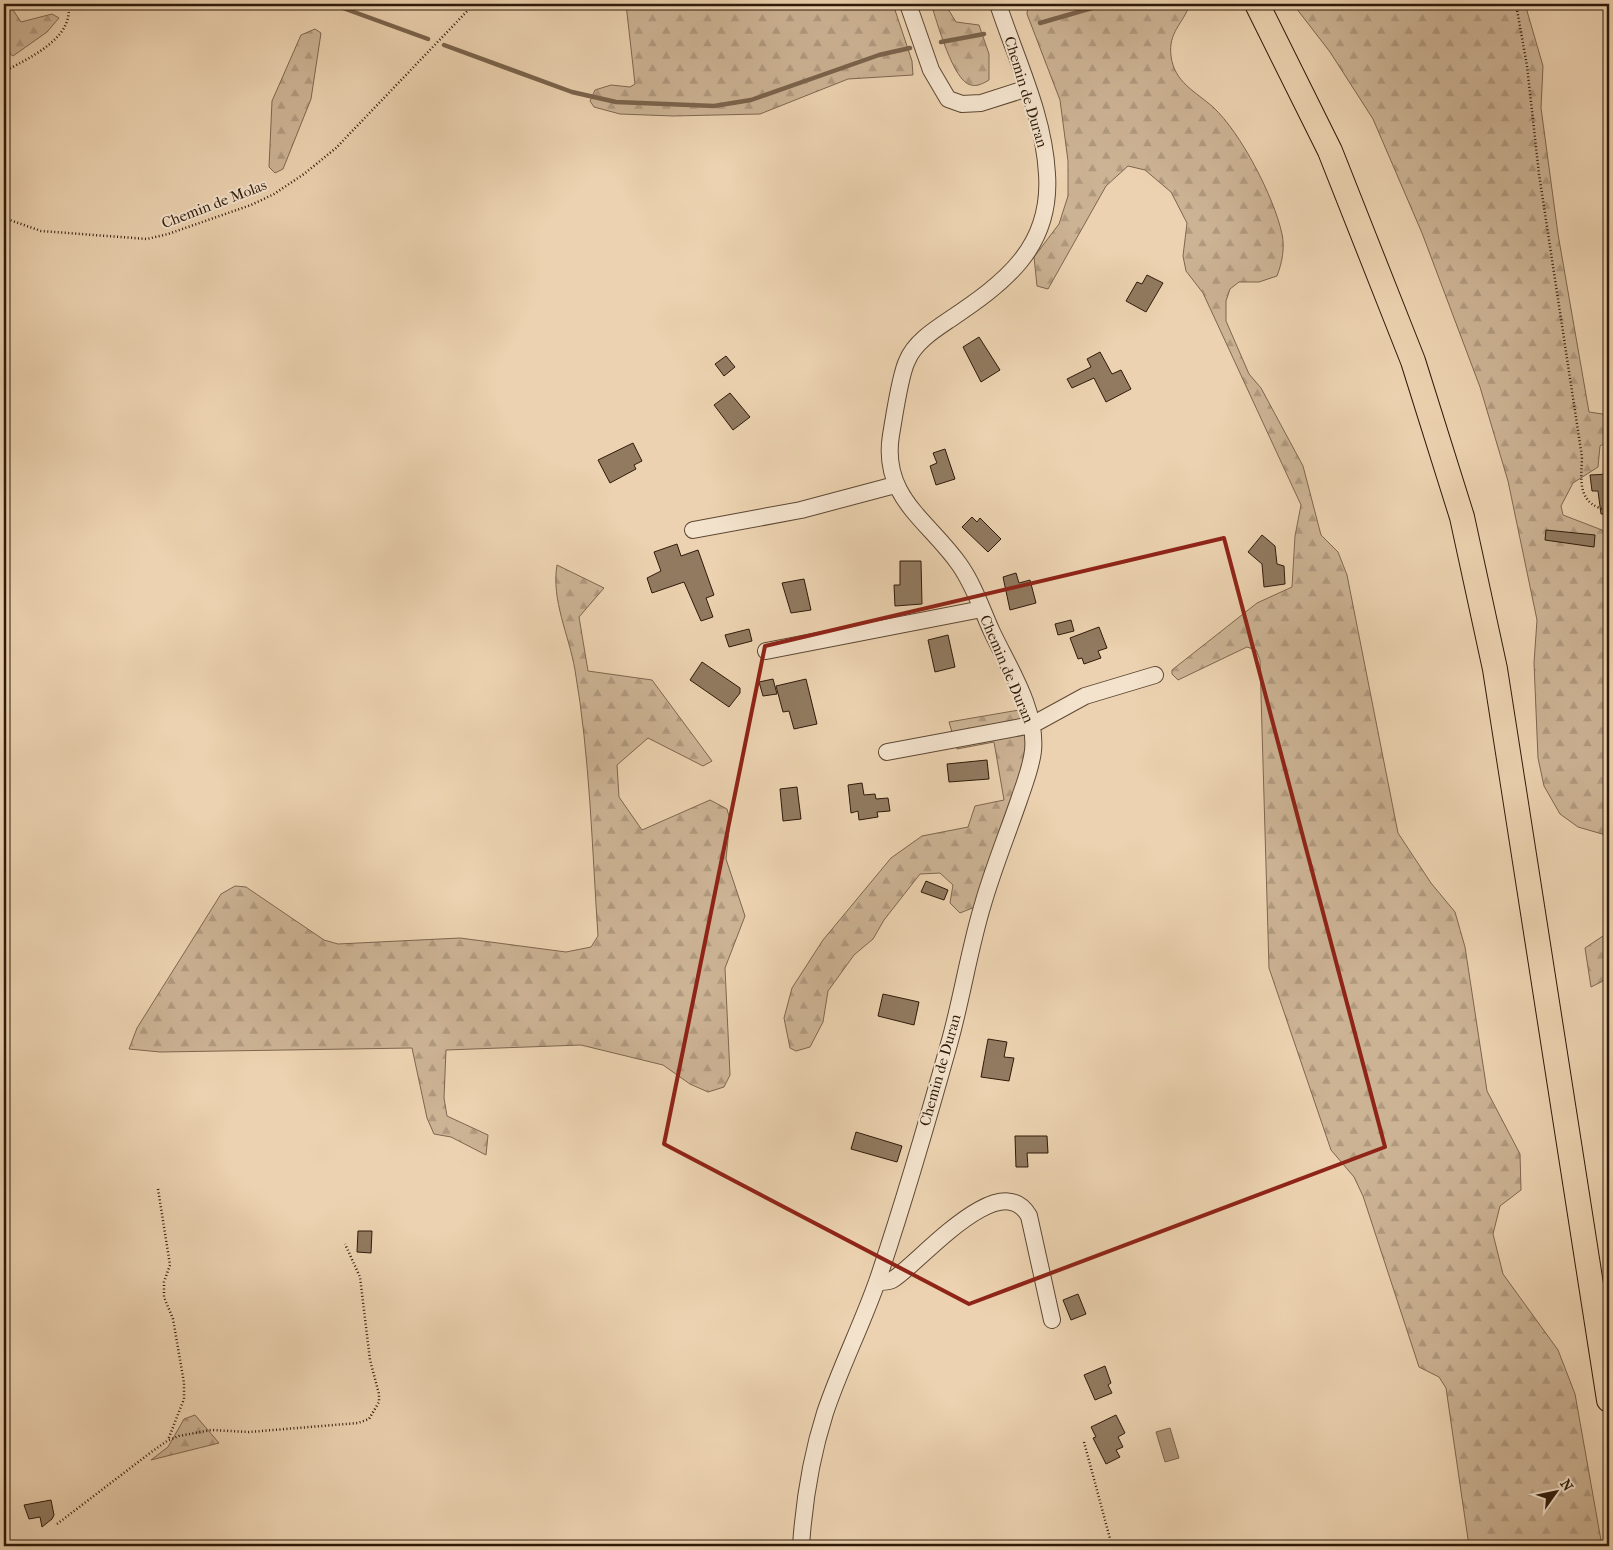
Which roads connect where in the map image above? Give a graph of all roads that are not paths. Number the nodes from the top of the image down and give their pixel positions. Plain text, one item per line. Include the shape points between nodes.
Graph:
1 (908, 4) edge
2 (998, 4) edge
3 (1257, 4) edge
4 (1028, 88) junction
5 (896, 485) junction
6 (693, 530) dead end
7 (982, 609) junction
8 (766, 651) dead end
9 (1154, 675) dead end
10 (1032, 725) junction
11 (887, 752) dead end
12 (877, 1282) junction
13 (1052, 1320) dead end
14 (1609, 1400) edge
15 (801, 1546) edge

1 - 4 street via 931,70 948,99 962,104 981,103
2 - 4 street, Chemin de Duran
3 - 14 highway via 1333,160 1413,360 1462,517 1496,679
4 - 5 street, Chemin de Duran via 1046,154 1048,180 1046,204 1038,231 1012,273 936,329 907,360 890,439 890,465
5 - 6 street via 801,510
5 - 7 street, Chemin de Duran via 911,509 959,563
7 - 8 street
7 - 10 street, Chemin de Duran
9 - 10 street via 1085,696
10 - 11 street
10 - 12 street, Chemin de Duran via 1033,751 1027,778 983,903 950,1043
12 - 13 street via 892,1280 951,1227 993,1204 1008,1202 1020,1205 1029,1216
12 - 15 street, Chemin de Duran via 826,1410 813,1454

